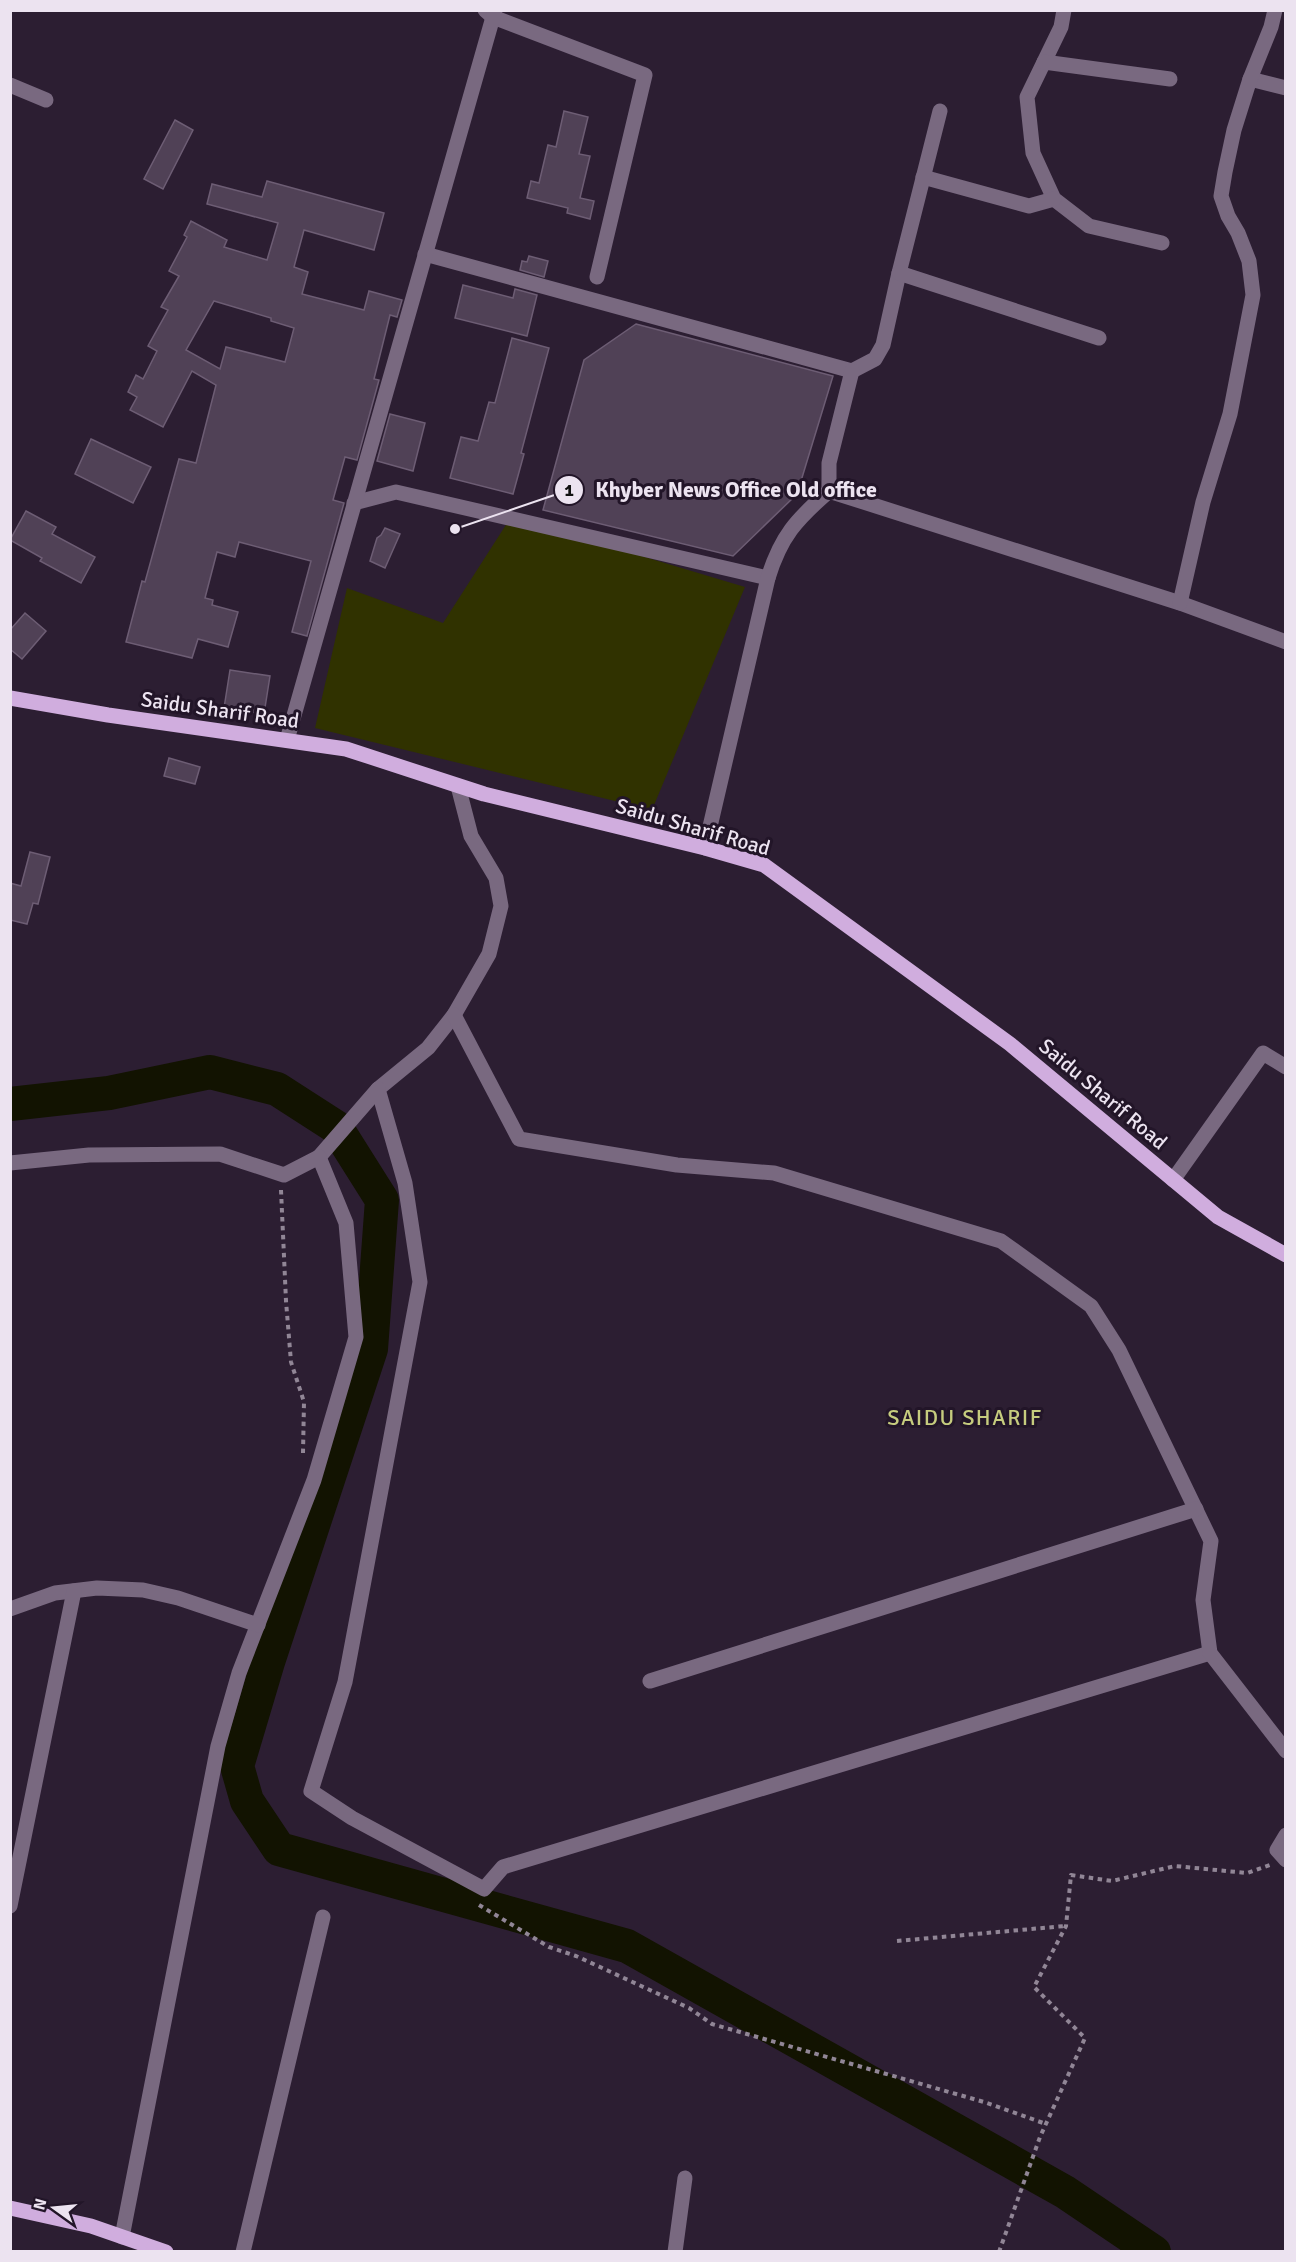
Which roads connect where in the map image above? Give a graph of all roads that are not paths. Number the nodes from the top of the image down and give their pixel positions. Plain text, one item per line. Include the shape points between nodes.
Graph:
1 (1064, 10) edge
2 (1275, 10) edge
3 (491, 12) edge
4 (1044, 62) junction
5 (1170, 78) dead end
6 (1250, 79) junction
7 (10, 85) edge
8 (1286, 88) edge
9 (46, 100) dead end
10 (940, 111) dead end
11 (923, 177) junction
12 (1054, 199) junction
13 (1162, 243) dead end
14 (425, 254) junction
15 (899, 273) junction
16 (597, 277) dead end
17 (1099, 338) dead end
18 (852, 371) junction
19 (829, 491) junction
20 (354, 503) junction
21 (768, 578) junction
22 (1180, 603) junction
23 (1286, 642) edge
24 (10, 698) edge
25 (287, 740) junction
26 (458, 786) junction
27 (705, 848) junction
28 (454, 1016) junction
29 (1286, 1067) edge
30 (378, 1089) junction
31 (319, 1157) junction
32 (10, 1163) edge
33 (1173, 1179) junction
34 (1286, 1255) edge
35 (1196, 1509) junction
36 (74, 1591) junction
37 (10, 1609) edge
38 (258, 1625) junction
39 (1210, 1653) junction
40 (650, 1682) dead end
41 (1286, 1751) edge
42 (1286, 1834) edge
43 (1285, 1860) edge
44 (10, 1906) edge
45 (323, 1917) dead end
46 (685, 2178) dead end
47 (10, 2208) edge
48 (122, 2237) junction
49 (166, 2252) edge
50 (243, 2252) edge
51 (675, 2252) edge

1 - 4 street via 1061,27
2 - 6 street
3 - 14 street
3 - 16 street via 645,75
4 - 5 street
4 - 12 street via 1028,97 1033,153
6 - 8 street
6 - 22 street via 1234,130 1221,196 1250,261 1252,295 1230,414 1203,502
7 - 9 street
10 - 11 street
11 - 12 street via 1029,206
11 - 15 street
12 - 13 street via 1089,226
14 - 18 street
14 - 20 street
15 - 17 street
15 - 18 street via 884,345 875,359
18 - 19 street via 829,463
19 - 21 street via 789,531 776,552
19 - 22 street
20 - 21 street via 396,492
20 - 25 street
21 - 27 street
22 - 23 street
24 - 25 main road, Saidu Sharif Road
25 - 26 main road, Saidu Sharif Road via 346,748
26 - 27 main road, Saidu Sharif Road
26 - 28 street via 471,836 496,878 501,906 489,954
27 - 33 main road, Saidu Sharif Road via 764,865 1010,1044
28 - 30 street via 428,1048
28 - 35 street via 519,1139 677,1165 774,1173 1001,1241 1091,1306 1119,1350
29 - 33 street via 1263,1053
30 - 31 street
30 - 39 street via 405,1183 420,1282 345,1682 311,1791 352,1818 484,1889 503,1867
31 - 32 street via 284,1175 220,1154 89,1155
31 - 38 street via 346,1223 356,1337 314,1480
33 - 34 main road, Saidu Sharif Road via 1218,1217
35 - 39 street via 1211,1541 1203,1600
35 - 40 street
36 - 37 street
36 - 38 street via 143,1590
36 - 44 street
38 - 48 street via 218,1746
39 - 41 street
42 - 43 street via 1277,1850
45 - 50 street
46 - 51 street
47 - 48 main road
48 - 49 main road

